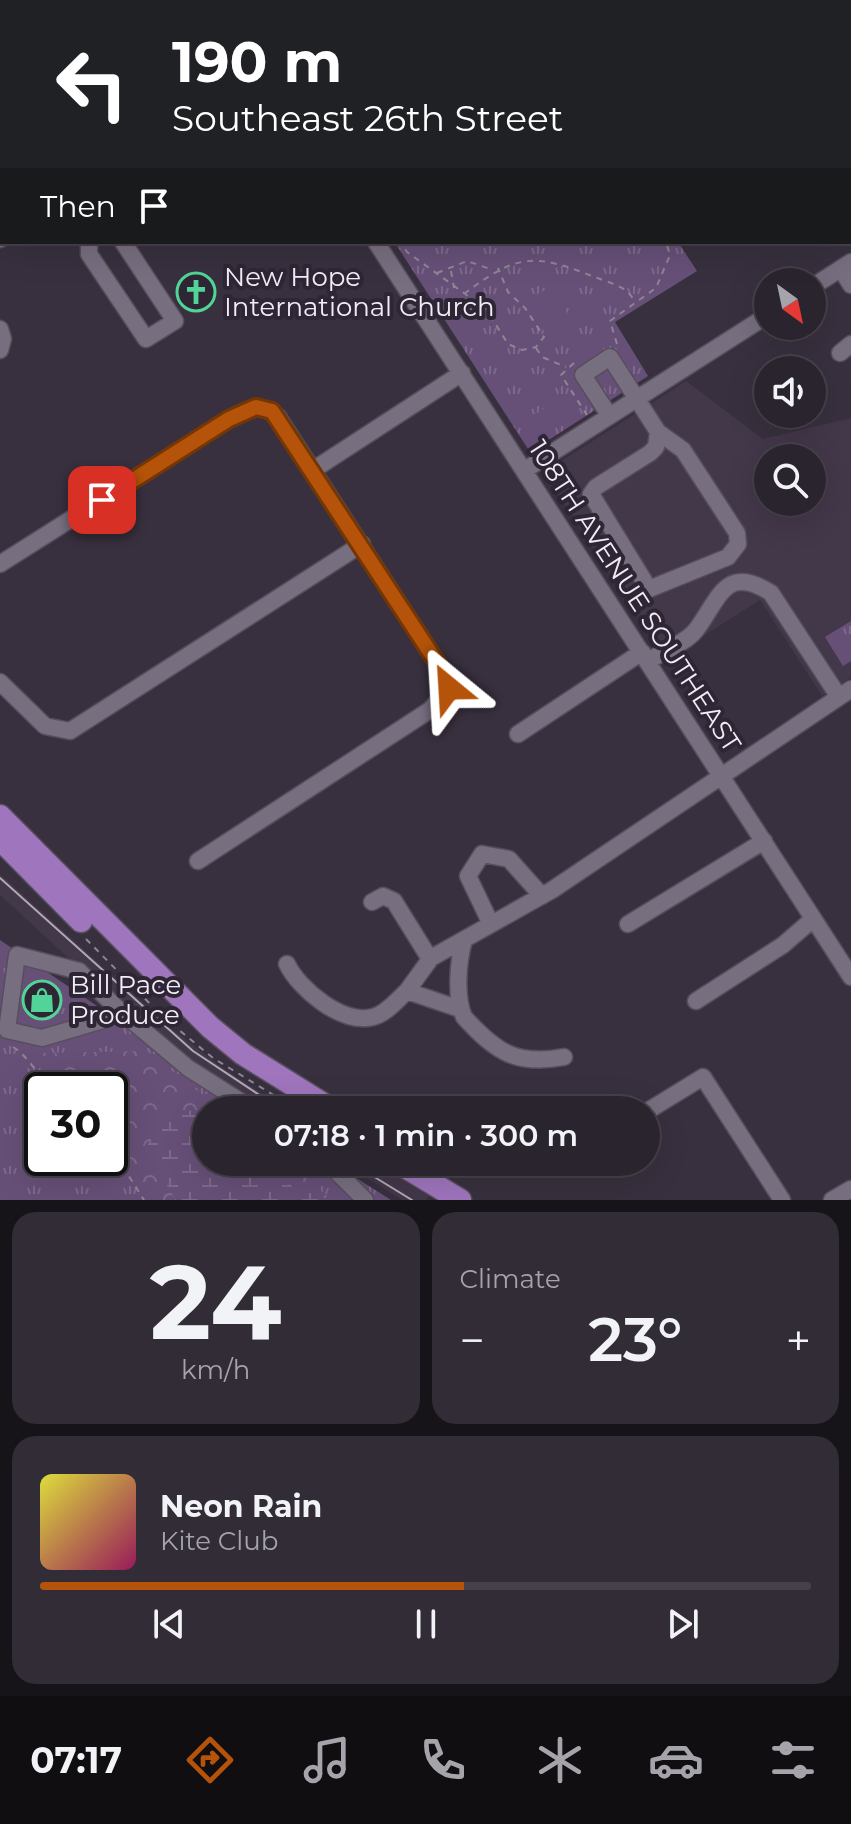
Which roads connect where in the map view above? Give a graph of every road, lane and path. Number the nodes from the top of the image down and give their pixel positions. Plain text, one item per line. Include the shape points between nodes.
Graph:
1 (89, 244) edge
2 (124, 244) edge
3 (377, 244) edge
4 (409, 244) edge
5 (667, 244) edge
6 (846, 266) edge
7 (451, 269) junction
8 (496, 269) junction
9 (436, 273) junction
10 (826, 278) edge
11 (851, 285) edge
12 (454, 288) junction
13 (463, 295) junction
14 (634, 301) junction
15 (754, 324) edge
16 (617, 344) dead end
17 (536, 347) junction
18 (567, 368) dead end
19 (462, 373) junction
20 (636, 397) junction
21 (609, 415) junction
22 (658, 432) junction
23 (313, 470) junction
24 (525, 470) junction
25 (362, 544) junction
26 (0, 564) edge
27 (645, 656) junction
28 (0, 682) edge
29 (845, 693) edge
30 (518, 734) dead end
31 (723, 775) junction
32 (0, 816) edge
33 (0, 839) edge
34 (764, 841) junction
35 (198, 861) dead end
36 (542, 896) junction
37 (372, 902) dead end
38 (813, 919) junction
39 (490, 922) junction
40 (628, 924) dead end
41 (76, 929) dead end
42 (464, 940) junction
43 (430, 959) junction
44 (287, 964) dead end
45 (851, 977) edge
46 (407, 991) junction
47 (696, 1001) dead end
48 (118, 1009) junction
49 (460, 1009) junction
50 (14, 1049) dead end
51 (564, 1057) dead end
52 (39, 1072) edge
53 (232, 1096) edge
54 (275, 1096) edge
55 (287, 1096) edge
56 (310, 1096) edge
57 (660, 1103) edge
58 (128, 1175) edge
59 (341, 1176) edge
60 (419, 1176) edge
61 (441, 1176) edge
62 (851, 1189) edge
63 (455, 1199) edge
64 (144, 1200) edge
65 (365, 1200) edge
66 (481, 1200) edge
67 (782, 1200) edge
68 (832, 1200) edge

1 - 2 street via 89,254 146,339 175,321
3 - 19 street, 108TH AVENUE SOUTHEAST
4 - 9 path via 404,247 407,252
5 - 14 path via 670,255 660,283
6 - 10 street
6 - 11 street
7 - 8 path via 467,261
7 - 9 path
7 - 12 path
8 - 13 path
8 - 14 path via 555,261 625,289
8 - 17 path via 544,337
9 - 12 path
12 - 13 path
13 - 17 path via 486,309 511,346
14 - 16 path via 610,321
15 - 20 street
17 - 18 path via 542,357
19 - 23 street
19 - 24 street, 108TH AVENUE SOUTHEAST
20 - 21 street
20 - 21 street via 610,357 596,366 583,375
20 - 22 street
21 - 24 street
22 - 22 street via 650,453 591,494 649,589 728,557 738,544 737,533 683,450
23 - 25 street
23 - 26 street via 278,417 256,407
24 - 27 street, 108TH AVENUE SOUTHEAST
25 - 28 street via 70,731 45,726
25 - 35 street via 447,678 447,694
27 - 29 street via 695,632 715,596 729,585 758,584 771,593
27 - 30 street
27 - 31 street, 108TH AVENUE SOUTHEAST
29 - 31 street
31 - 34 street, 108TH AVENUE SOUTHEAST
31 - 36 street
32 - 56 main road via 210,1027
33 - 55 main road via 198,1034
34 - 38 street, 108TH AVENUE SOUTHEAST
34 - 40 street
36 - 39 street
36 - 39 street via 509,859 482,854 468,876
37 - 43 street via 383,896 394,901
38 - 45 street, 108TH AVENUE SOUTHEAST
38 - 47 street via 783,945
39 - 42 street
41 - 54 path via 162,1016 213,1058
42 - 43 street
42 - 49 street
43 - 46 street
44 - 46 street via 295,979 320,999 358,1017 384,1012
46 - 49 street
48 - 48 street via 103,1020 42,1038 7,1030 17,955 79,971
48 - 53 street via 188,1068
49 - 51 street via 472,1026 513,1057
50 - 52 path
57 - 67 street via 703,1077
58 - 64 path
59 - 65 street
60 - 63 main road
61 - 66 main road
62 - 68 street

